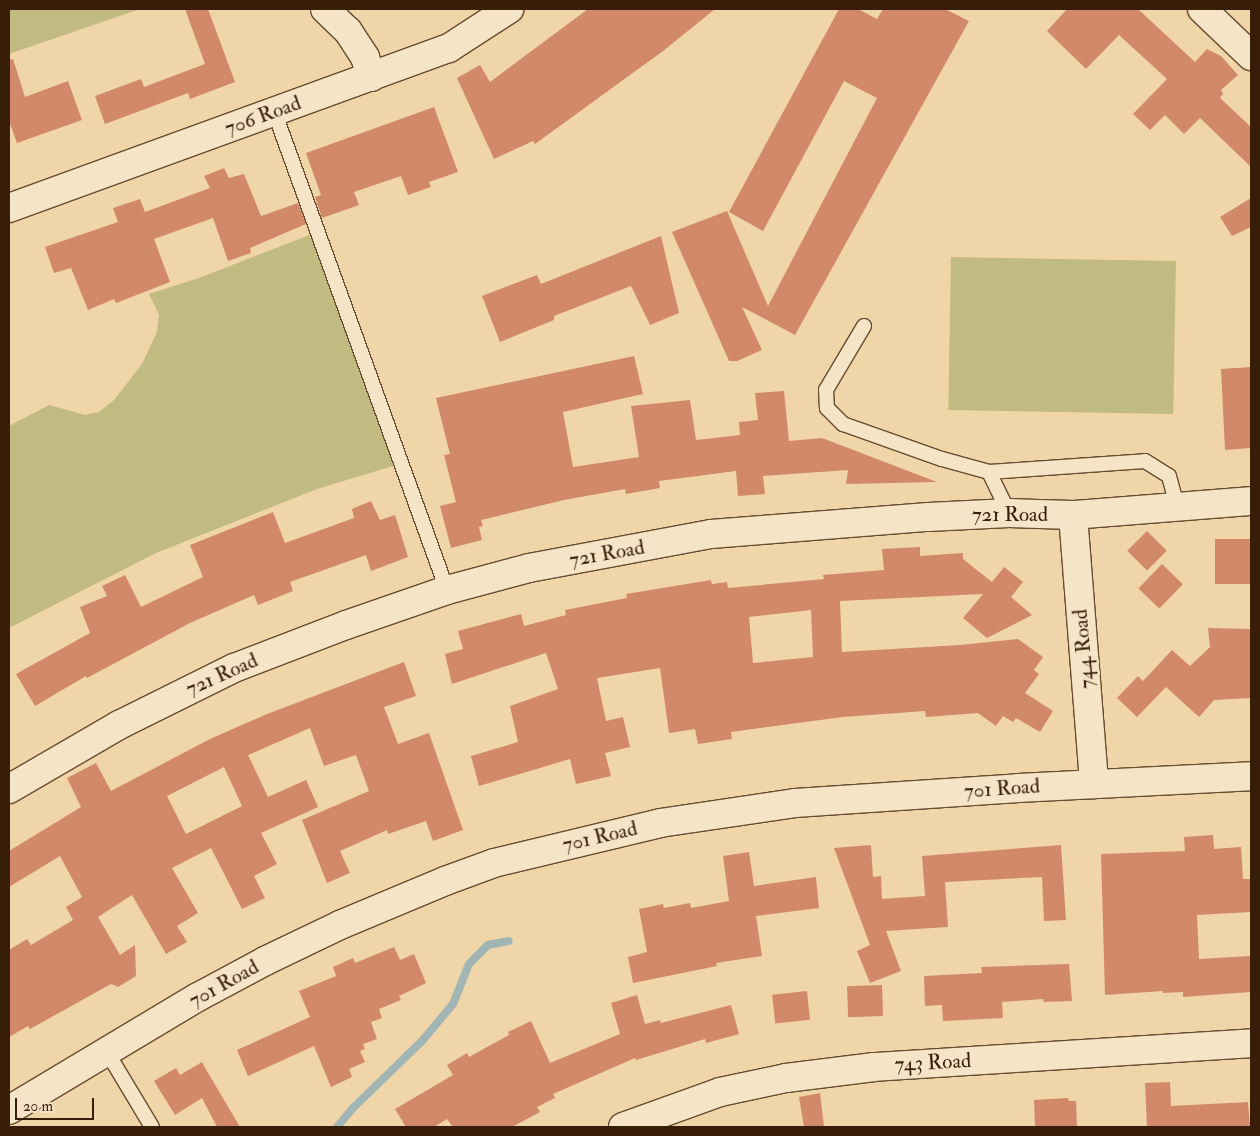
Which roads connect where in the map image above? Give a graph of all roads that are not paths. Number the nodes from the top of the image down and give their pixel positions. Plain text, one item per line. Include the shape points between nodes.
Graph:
1 (325, 9) edge
2 (510, 9) edge
3 (1202, 9) edge
4 (1251, 56) edge
5 (371, 77) junction
6 (274, 111) junction
7 (9, 208) edge
8 (864, 326) dead end
9 (989, 472) junction
10 (1251, 500) edge
11 (1177, 506) junction
12 (1009, 513) junction
13 (1073, 515) junction
14 (447, 590) junction
15 (1251, 776) edge
16 (1094, 784) junction
17 (9, 788) edge
18 (1251, 1043) edge
19 (107, 1052) junction
20 (9, 1110) edge
21 (152, 1127) edge
22 (623, 1127) edge

1 - 5 street via 348,31 364,57
2 - 5 street, 706 Road via 448,48
3 - 4 street
5 - 6 street, 706 Road
6 - 7 street, 706 Road
6 - 14 lane
8 - 9 lane via 826,390 827,408 843,424
9 - 11 lane via 1145,461 1169,476
9 - 12 lane
10 - 11 street, 721 Road
11 - 13 street, 721 Road
12 - 13 street, 721 Road
12 - 14 street, 721 Road via 711,534 529,568
13 - 16 street, 744 Road
14 - 17 street, 721 Road via 234,668 119,725
15 - 16 street, 701 Road
16 - 19 street, 701 Road via 795,803 727,811 651,825 494,863 340,925 265,961
18 - 22 street, 743 Road via 874,1067 786,1078 720,1092
19 - 20 street, 701 Road
19 - 21 lane

